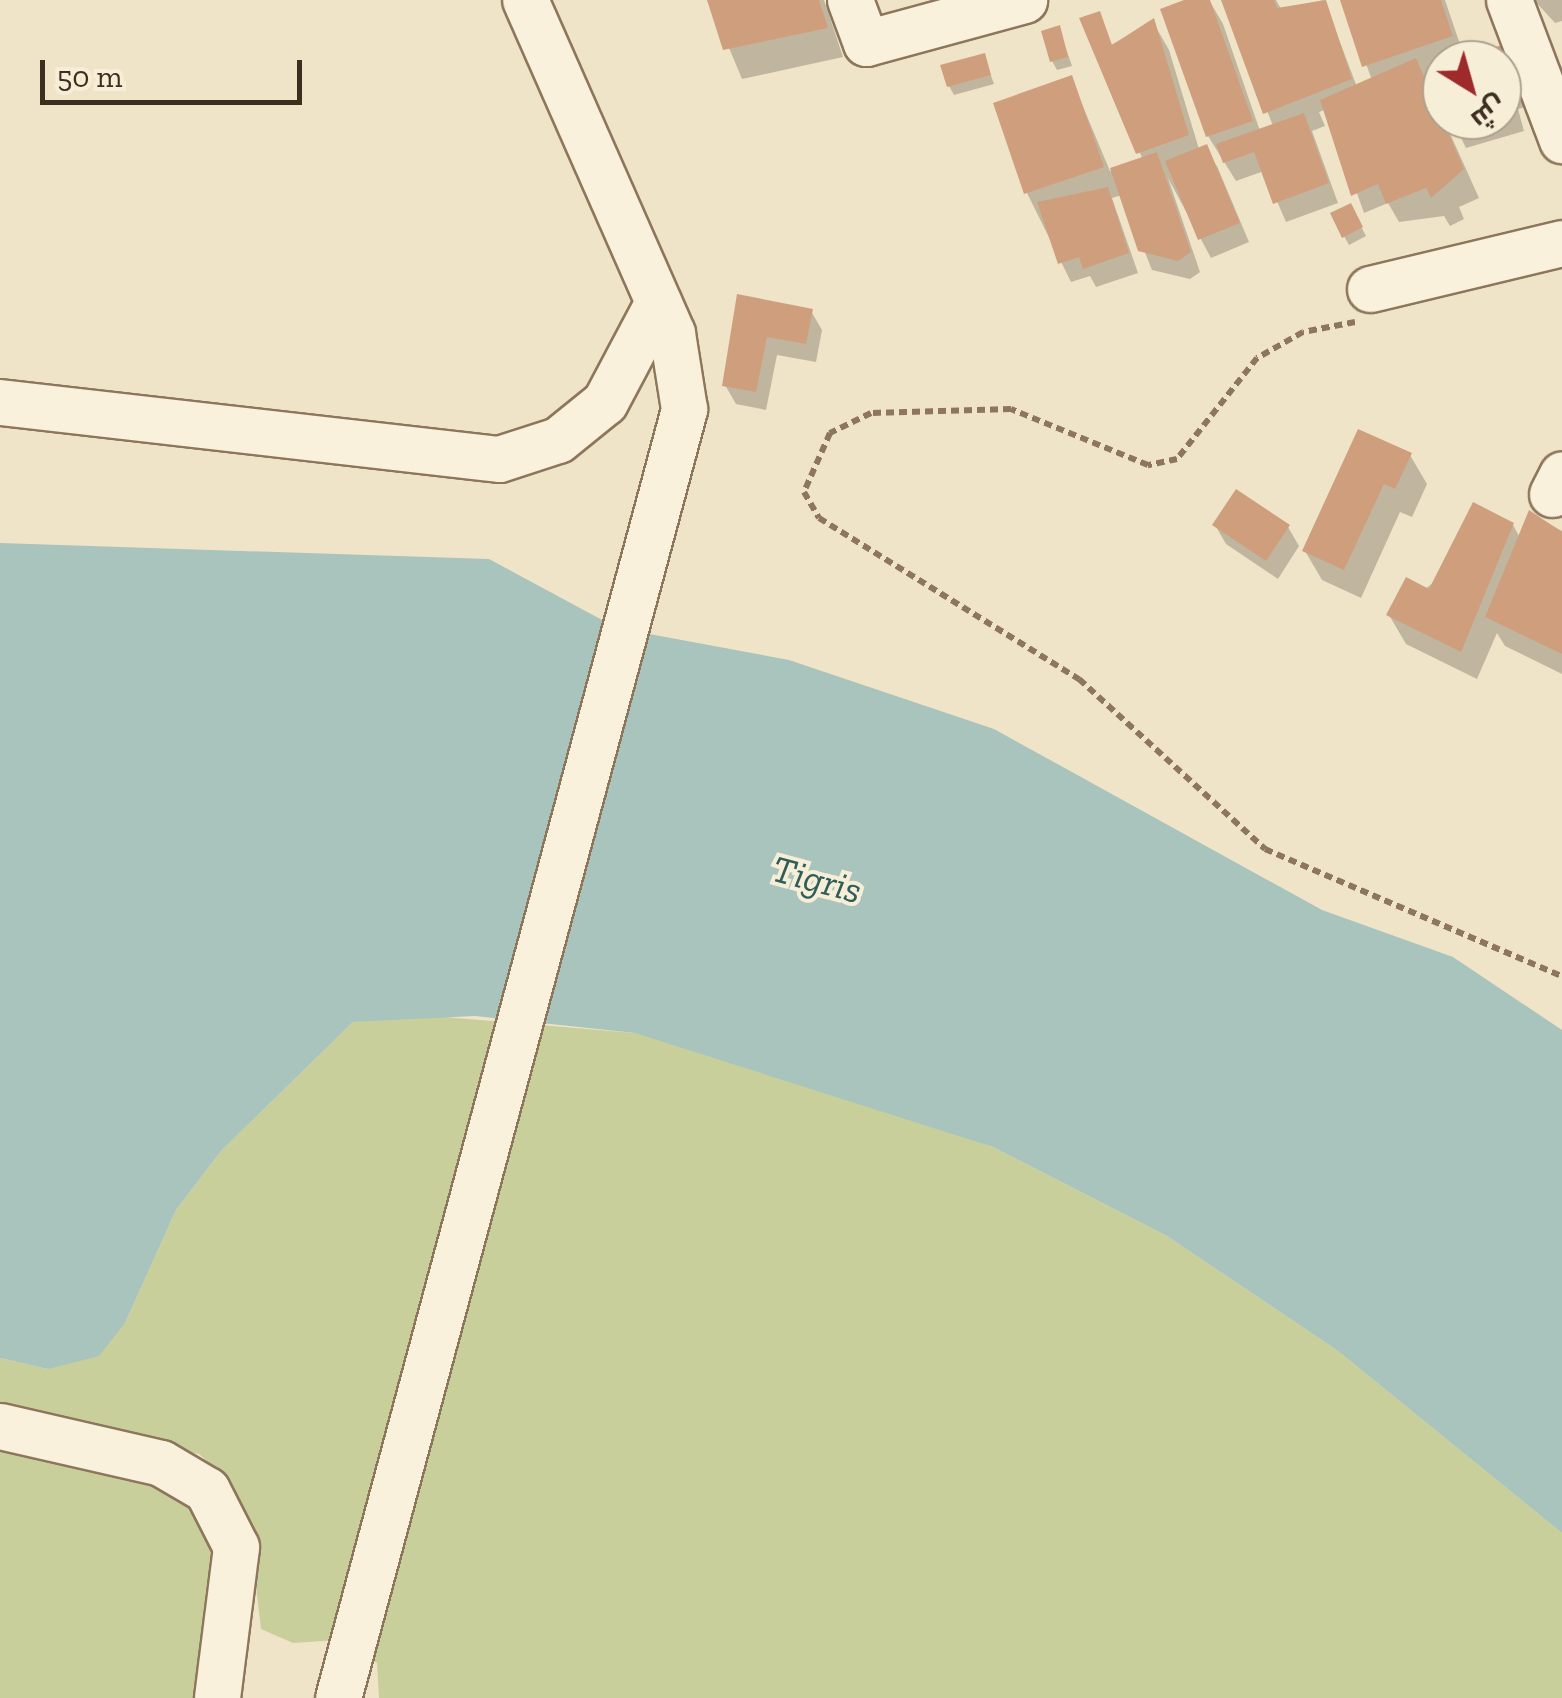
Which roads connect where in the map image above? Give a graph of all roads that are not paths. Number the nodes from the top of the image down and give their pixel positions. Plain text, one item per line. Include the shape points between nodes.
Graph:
1 (525, 0) edge
2 (850, 0) edge
3 (1024, 0) edge
4 (1509, 0) edge
5 (1562, 140) edge
6 (1562, 243) edge
7 (658, 302) junction
8 (1366, 304) road end
9 (0, 402) edge
10 (0, 1426) edge
11 (217, 1698) edge
12 (338, 1698) edge

1 - 7 street
2 - 3 street via 866,43
4 - 5 street
6 - 8 street
7 - 9 street via 606,402 558,440 499,458
7 - 12 street via 685,385 678,449
10 - 11 street via 161,1462 207,1490 236,1547

